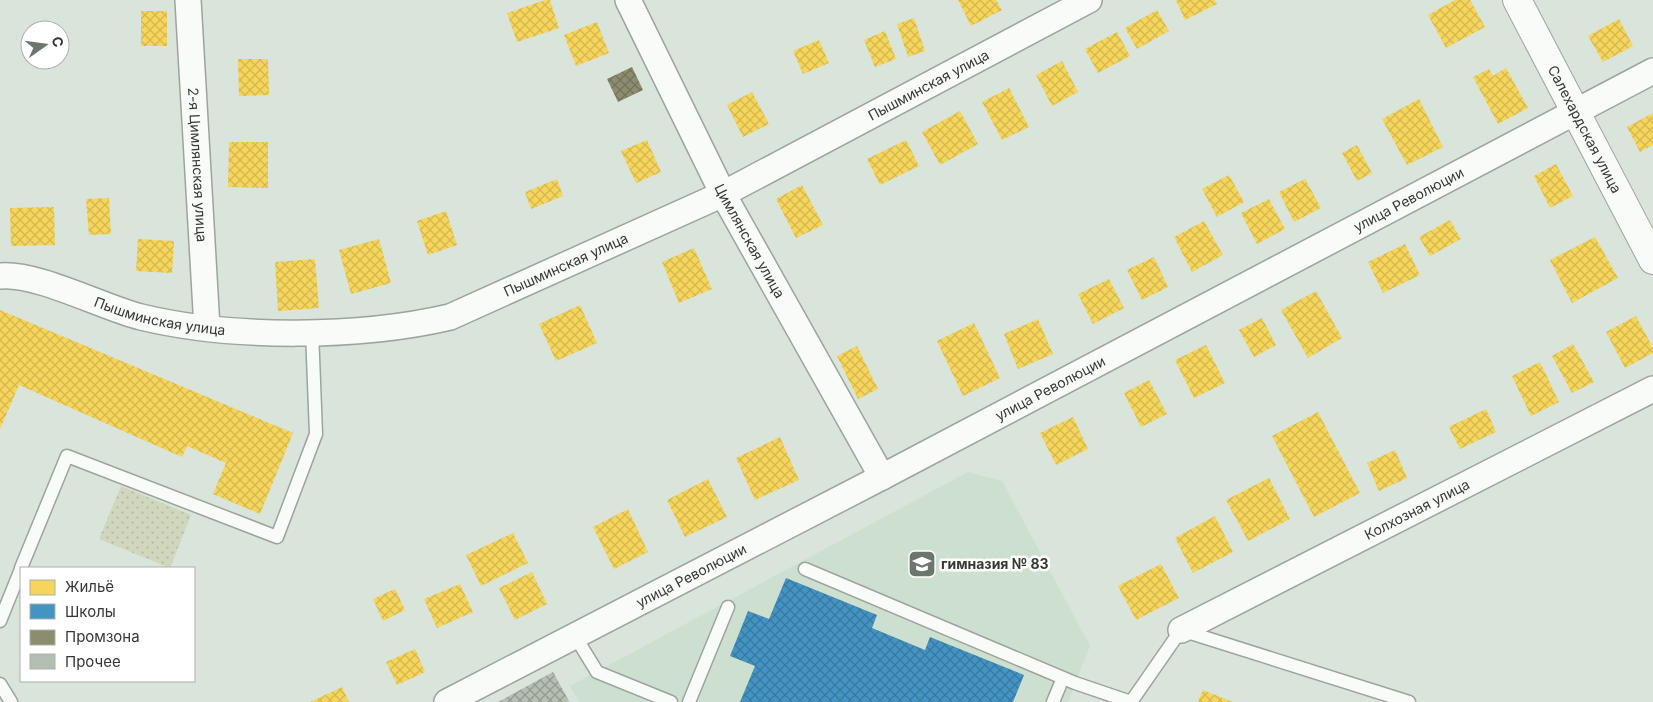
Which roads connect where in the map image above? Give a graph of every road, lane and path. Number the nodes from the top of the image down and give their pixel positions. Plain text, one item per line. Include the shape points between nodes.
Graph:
1 (188, 0) edge
2 (628, 0) edge
3 (1089, 0) edge
4 (1517, 0) edge
5 (1653, 71) edge
6 (1574, 112) junction
7 (723, 194) junction
8 (1653, 260) edge
9 (0, 276) edge
10 (207, 328) junction
11 (312, 331) junction
12 (1653, 389) edge
13 (882, 477) junction
14 (21, 567) edge
15 (806, 569) dead end
16 (20, 571) edge
17 (728, 607) dead end
18 (0, 621) edge
19 (1181, 630) junction
20 (575, 636) junction
21 (1063, 678) junction
22 (0, 684) edge
23 (457, 700) edge
24 (11, 702) edge
25 (671, 702) edge
26 (689, 702) edge
27 (1053, 702) edge
28 (1131, 702) edge
29 (1409, 702) edge

1 - 10 street, 2-я Цимлянская улица
2 - 7 street, Цимлянская улица
3 - 7 street, Пышминская улица
4 - 6 street, Салехардская улица
5 - 6 street, улица Революции
6 - 8 street, Салехардская улица
6 - 13 street, улица Революции
7 - 11 street, Пышминская улица via 450,317 411,326
7 - 13 street, Цимлянская улица
9 - 10 street, Пышминская улица via 38,282 141,317
10 - 11 street, Пышминская улица
11 - 14 lane via 316,434 277,537 67,456
12 - 19 street, Колхозная улица
13 - 20 street, улица Революции
15 - 21 lane
16 - 18 lane
17 - 26 lane
19 - 28 lane
19 - 29 lane
20 - 23 street, улица Революции
20 - 25 lane via 597,672
21 - 27 lane
21 - 28 lane
22 - 24 lane

